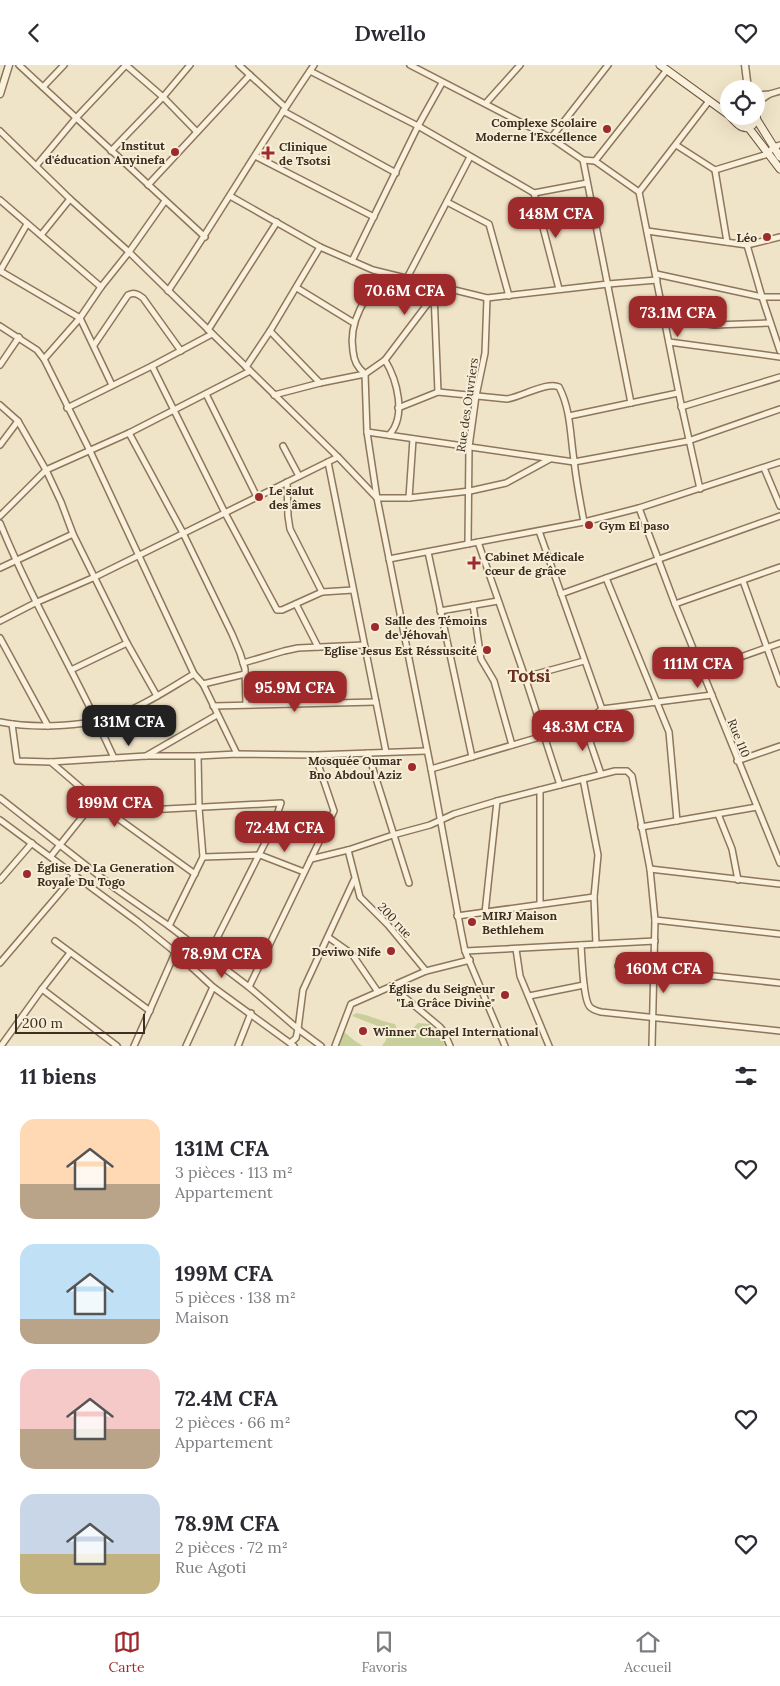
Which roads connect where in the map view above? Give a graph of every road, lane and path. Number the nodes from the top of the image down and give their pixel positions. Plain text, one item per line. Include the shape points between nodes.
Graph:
1 (9, 65) edge
2 (19, 65) edge
3 (64, 65) edge
4 (126, 65) edge
5 (190, 65) edge
6 (239, 65) edge
7 (410, 65) edge
8 (518, 65) edge
9 (608, 65) edge
10 (660, 65) edge
11 (745, 65) edge
12 (312, 67) edge
13 (666, 71) junction
14 (250, 75) junction
15 (747, 80) edge
16 (442, 83) junction
17 (43, 87) junction
18 (780, 91) edge
19 (0, 94) edge
20 (765, 94) edge
21 (770, 94) junction
22 (163, 97) junction
23 (765, 97) edge
24 (709, 101) junction
25 (486, 103) junction
26 (720, 108) edge
27 (284, 109) junction
28 (76, 118) junction
29 (739, 125) edge
30 (752, 125) edge
31 (762, 125) edge
32 (418, 126) junction
33 (748, 127) junction
34 (0, 131) edge
35 (197, 132) junction
36 (551, 138) junction
37 (676, 145) junction
38 (776, 146) edge
39 (111, 151) junction
40 (768, 154) junction
41 (255, 157) junction
42 (470, 157) junction
43 (780, 157) edge
44 (583, 160) junction
45 (595, 161) junction
46 (36, 167) junction
47 (780, 169) edge
48 (716, 170) junction
49 (396, 173) junction
50 (587, 183) junction
51 (148, 185) junction
52 (639, 192) junction
53 (534, 193) junction
54 (230, 196) junction
55 (70, 199) junction
56 (0, 201) edge
57 (166, 201) junction
58 (447, 202) junction
59 (374, 217) junction
60 (277, 222) junction
61 (27, 223) junction
62 (647, 231) junction
63 (41, 235) junction
64 (205, 237) junction
65 (780, 237) edge
66 (727, 242) junction
67 (747, 245) junction
68 (320, 247) junction
69 (129, 252) junction
70 (352, 261) junction
71 (0, 271) edge
72 (384, 274) junction
73 (657, 277) junction
74 (407, 278) junction
75 (608, 284) junction
76 (441, 286) junction
77 (101, 287) junction
78 (297, 287) junction
79 (559, 289) junction
80 (168, 291) junction
81 (434, 293) junction
82 (509, 296) junction
83 (762, 297) junction
84 (780, 297) edge
85 (487, 298) junction
86 (80, 318) junction
87 (664, 318) junction
88 (354, 323) junction
89 (770, 323) junction
90 (0, 325) edge
91 (270, 331) junction
92 (210, 332) junction
93 (19, 337) junction
94 (669, 342) junction
95 (94, 345) junction
96 (181, 351) junction
97 (780, 351) edge
98 (780, 357) edge
99 (44, 359) junction
100 (385, 360) junction
101 (0, 365) edge
102 (152, 366) junction
103 (248, 369) junction
104 (365, 375) junction
105 (780, 377) edge
106 (320, 383) junction
107 (112, 385) junction
108 (438, 391) junction
109 (678, 393) junction
110 (206, 394) junction
111 (274, 395) junction
112 (476, 396) junction
113 (631, 403) junction
114 (0, 405) edge
115 (67, 407) junction
116 (398, 407) junction
117 (681, 407) junction
118 (780, 409) edge
119 (174, 410) junction
120 (569, 416) junction
121 (18, 421) junction
122 (367, 432) junction
123 (129, 433) junction
124 (389, 435) junction
125 (413, 439) junction
126 (688, 441) junction
127 (0, 445) edge
128 (283, 446) dead end
129 (469, 447) junction
130 (90, 451) junction
131 (338, 457) junction
132 (550, 459) junction
133 (328, 462) junction
134 (574, 462) junction
135 (780, 462) edge
136 (764, 468) junction
137 (46, 470) junction
138 (299, 476) junction
139 (287, 482) junction
140 (700, 489) junction
141 (470, 491) junction
142 (257, 497) junction
143 (377, 498) junction
144 (409, 498) junction
145 (780, 506) edge
146 (639, 508) junction
147 (225, 513) junction
148 (0, 516) edge
149 (780, 516) edge
150 (584, 522) junction
151 (0, 523) edge
152 (539, 531) junction
153 (183, 533) junction
154 (73, 534) junction
155 (478, 542) junction
156 (468, 544) junction
157 (428, 552) junction
158 (138, 555) junction
159 (389, 559) junction
160 (658, 559) junction
161 (15, 561) junction
162 (780, 567) edge
163 (0, 568) edge
164 (95, 577) junction
165 (606, 578) junction
166 (743, 581) junction
167 (353, 589) junction
168 (322, 592) junction
169 (561, 594) junction
170 (498, 601) junction
171 (35, 603) junction
172 (296, 604) junction
173 (675, 604) junction
174 (473, 605) junction
175 (440, 611) junction
176 (0, 621) edge
177 (0, 639) edge
178 (127, 643) junction
179 (780, 643) edge
180 (364, 645) junction
181 (318, 647) junction
182 (767, 648) junction
183 (584, 661) junction
184 (243, 663) junction
185 (71, 670) junction
186 (701, 671) junction
187 (194, 674) junction
188 (245, 674) junction
189 (525, 677) junction
190 (203, 684) junction
191 (780, 684) edge
192 (712, 695) junction
193 (157, 696) junction
194 (376, 702) junction
195 (657, 703) junction
196 (246, 704) junction
197 (213, 706) junction
198 (602, 709) junction
199 (217, 715) junction
200 (0, 722) edge
201 (98, 722) junction
202 (12, 724) junction
203 (584, 724) junction
204 (48, 725) junction
205 (545, 735) junction
206 (512, 745) junction
207 (780, 746) edge
208 (426, 751) junction
209 (386, 752) junction
210 (368, 753) junction
211 (237, 754) junction
212 (315, 755) junction
213 (146, 756) junction
214 (198, 756) junction
215 (472, 757) junction
216 (114, 758) junction
217 (737, 761) junction
218 (51, 762) junction
219 (431, 769) junction
220 (601, 774) junction
221 (583, 779) junction
222 (560, 785) junction
223 (540, 790) junction
224 (0, 797) edge
225 (95, 801) junction
226 (497, 801) junction
227 (757, 807) junction
228 (199, 808) junction
229 (109, 812) junction
230 (718, 814) junction
231 (0, 820) edge
232 (440, 821) junction
233 (677, 821) junction
234 (641, 827) junction
235 (393, 835) junction
236 (32, 843) junction
237 (61, 845) junction
238 (778, 847) edge
239 (348, 850) junction
240 (260, 855) junction
241 (51, 856) junction
242 (203, 857) junction
243 (311, 859) junction
244 (780, 863) edge
245 (650, 869) junction
246 (304, 872) junction
247 (195, 874) junction
248 (75, 875) junction
249 (0, 880) edge
250 (738, 880) junction
251 (354, 881) junction
252 (409, 883) dead end
253 (780, 884) edge
254 (594, 897) junction
255 (540, 904) junction
256 (485, 913) junction
257 (458, 916) junction
258 (655, 920) junction
259 (169, 926) junction
260 (780, 934) edge
261 (182, 937) junction
262 (328, 937) junction
263 (55, 941) dead end
264 (655, 941) junction
265 (596, 944) junction
266 (581, 945) junction
267 (516, 949) junction
268 (465, 951) junction
269 (175, 952) junction
270 (70, 953) junction
271 (208, 956) junction
272 (470, 960) junction
273 (0, 963) edge
274 (618, 966) dead end
275 (654, 970) junction
276 (426, 971) junction
277 (780, 983) edge
278 (584, 985) junction
279 (391, 986) junction
280 (213, 987) junction
281 (249, 987) junction
282 (42, 989) junction
283 (378, 992) junction
284 (529, 996) junction
285 (150, 1011) junction
286 (250, 1013) junction
287 (653, 1017) junction
288 (298, 1029) junction
289 (780, 1031) edge
290 (292, 1045) edge
291 (1, 1046) edge
292 (117, 1046) edge
293 (134, 1046) edge
294 (186, 1046) edge
295 (238, 1046) edge
296 (321, 1046) edge
297 (334, 1046) edge
298 (450, 1046) edge
299 (505, 1046) edge
300 (549, 1046) edge
301 (652, 1046) edge

1 - 19 street
2 - 17 street
3 - 17 street
4 - 22 street
4 - 28 street
5 - 22 street
6 - 14 street
7 - 16 street
8 - 25 street
9 - 36 street
10 - 13 main road
11 - 15 street
12 - 27 street
12 - 32 street
13 - 24 main road
13 - 45 street
14 - 27 street
14 - 35 street
16 - 25 street
16 - 32 street
17 - 28 street
18 - 21 street
20 - 21 street
21 - 23 street
22 - 35 street
22 - 39 street
24 - 26 main road
24 - 37 street
25 - 36 street
27 - 41 street
27 - 49 street
28 - 39 street
28 - 46 street
29 - 33 main road
30 - 33 main road
31 - 38 main road
32 - 42 street
32 - 49 street
33 - 40 main road
34 - 46 street
35 - 51 street
36 - 44 street
37 - 48 street
37 - 52 street
38 - 40 street
38 - 43 main road
39 - 51 street
40 - 47 main road
40 - 48 street
41 - 54 street
41 - 59 street
42 - 53 street
42 - 58 street
44 - 45 street
44 - 50 street
45 - 52 street
46 - 55 street
48 - 66 street
49 - 59 street
50 - 53 street
50 - 75 street
51 - 57 street
52 - 62 street
53 - 79 street
54 - 60 street
54 - 64 street
55 - 63 street
55 - 69 street
56 - 61 street
57 - 64 street
57 - 69 street
58 - 74 street
58 - 82 street via 489,224
59 - 70 street
60 - 68 street
60 - 92 street
61 - 63 street
61 - 71 street
62 - 66 street
62 - 73 street
63 - 77 street
64 - 80 street
65 - 67 street
66 - 67 street
67 - 83 street
68 - 70 street
68 - 78 street
69 - 77 street
69 - 80 street
70 - 72 street
71 - 86 street
72 - 74 street
72 - 88 street via 364,300
73 - 75 street
73 - 83 street via 703,283
73 - 87 street
74 - 76 street
75 - 79 street
75 - 113 street
76 - 81 street
76 - 85 street
77 - 86 street
78 - 88 street
78 - 91 street
79 - 82 street
80 - 92 street
81 - 100 street
81 - 108 street
82 - 85 street
83 - 84 street
83 - 89 street
85 - 112 street, Rue des Ouvriers via 485,353
86 - 95 street
86 - 99 street
87 - 89 street via 714,325
87 - 94 street
88 - 104 street via 354,358
89 - 97 street
90 - 93 street
91 - 103 street
91 - 106 street
92 - 96 street
92 - 103 street
93 - 99 street
93 - 101 street
94 - 98 street
94 - 109 street
95 - 96 street via 132,293 143,298
95 - 107 street
96 - 102 street
99 - 115 street
100 - 104 street
100 - 116 street via 392,371
102 - 107 street
102 - 119 street
103 - 110 street
103 - 111 street
104 - 106 street
104 - 122 street
105 - 117 street
106 - 111 street
107 - 115 street
108 - 112 street
108 - 116 street
109 - 113 street
109 - 117 street
110 - 119 street
110 - 142 street
111 - 131 street
112 - 120 street via 511,398 553,384 559,387
112 - 129 street, Rue des Ouvriers
113 - 120 street
114 - 121 street
115 - 130 street
116 - 124 street via 395,427
117 - 126 street
118 - 126 street
119 - 123 street
119 - 147 street
120 - 134 street
121 - 127 street
121 - 137 street
122 - 124 street
122 - 143 street
123 - 130 street
123 - 153 street
124 - 125 street
125 - 129 street
125 - 144 street
126 - 134 street
126 - 140 street
128 - 138 street
129 - 132 street
129 - 141 street, Rue des Ouvriers
130 - 137 street
130 - 158 street
131 - 133 street
131 - 143 street
132 - 134 street
132 - 141 street via 511,481
133 - 138 street
133 - 167 street
134 - 150 street
135 - 136 street
136 - 140 street
136 - 145 street
137 - 148 street
137 - 154 street
138 - 139 street
139 - 142 street
139 - 168 street via 290,529
140 - 146 street
141 - 144 street
141 - 156 street, Rue des Ouvriers
142 - 147 street
143 - 144 street
143 - 159 street
146 - 150 street
146 - 160 street, Rue 110
147 - 153 street
147 - 172 street via 277,610
149 - 160 street
150 - 152 street
151 - 161 street
152 - 155 street
152 - 169 street
153 - 158 street
153 - 184 street
154 - 161 street
154 - 164 street
155 - 156 street
155 - 170 street
156 - 157 street
157 - 159 street
157 - 175 street
158 - 164 street
158 - 187 street
159 - 208 street
160 - 165 street
160 - 173 street, Rue 110
161 - 163 street
161 - 171 street
162 - 166 street
164 - 171 street
164 - 178 street
165 - 169 street
165 - 195 street
166 - 173 street
166 - 182 street
167 - 168 street
167 - 180 street
168 - 172 street
169 - 183 street
170 - 174 street
170 - 189 street
171 - 176 street
171 - 185 street
172 - 181 street
173 - 186 street, Rue 110
174 - 175 street
174 - 206 street via 481,659 494,681
175 - 215 street
177 - 204 street
178 - 185 street
178 - 193 street
179 - 182 street
180 - 181 street
180 - 194 street
181 - 184 street via 284,651
182 - 186 street
182 - 191 street
183 - 189 street
183 - 198 street
184 - 188 street
185 - 201 street
186 - 192 street, Rue 110
187 - 190 street
187 - 193 street
188 - 190 street
188 - 196 street
189 - 205 street
190 - 197 street
192 - 195 street
192 - 217 street, Rue 110
193 - 201 street
194 - 196 street
194 - 209 street
195 - 198 street
195 - 233 street via 669,736
196 - 197 street
197 - 199 street
198 - 203 street
199 - 211 street
199 - 213 street
200 - 202 street
201 - 204 street
201 - 216 street
202 - 204 street
202 - 218 street via 17,761
203 - 205 street
203 - 220 street
205 - 206 street
205 - 222 street
206 - 215 street
207 - 217 street
208 - 209 street
208 - 219 street
209 - 210 street
210 - 212 street
210 - 235 street
211 - 212 street
211 - 214 street
212 - 243 street via 334,811
213 - 214 street
213 - 216 street
214 - 228 street
215 - 219 street
216 - 218 street
217 - 227 street, Rue 110
218 - 225 street
219 - 232 street
220 - 221 street
220 - 234 street via 630,772
221 - 222 street
221 - 254 street via 598,855
222 - 223 street
223 - 226 street
223 - 255 street
224 - 237 street
225 - 229 street
225 - 237 street
226 - 232 street
226 - 256 street
227 - 230 street
227 - 238 street, Rue 110
228 - 229 street
228 - 240 street via 281,803
228 - 242 street
229 - 247 street
230 - 233 street
230 - 250 street via 732,849
231 - 236 street
232 - 235 street
232 - 257 street
233 - 234 street
234 - 245 street
235 - 239 street
235 - 252 street
236 - 241 street
236 - 249 street
237 - 241 street
237 - 259 street
238 - 244 street, Rue 110
239 - 243 street
239 - 251 street, 200 rue
240 - 242 street
240 - 246 street
240 - 271 street
241 - 248 street
242 - 247 street
243 - 246 street
245 - 250 street
245 - 258 street
246 - 281 street
247 - 259 street
248 - 269 street
248 - 273 street
250 - 253 street
251 - 262 street
251 - 276 street, 200 rue via 360,897
254 - 255 street
254 - 265 street
255 - 256 street
256 - 257 street
257 - 268 street
258 - 260 street
258 - 264 street
259 - 261 street
261 - 269 street
261 - 271 street
262 - 283 street via 352,954
262 - 288 street via 302,990
263 - 270 street
264 - 265 street
264 - 275 street
265 - 266 street
266 - 267 street
266 - 278 street
267 - 268 street
267 - 284 street via 520,976
268 - 272 street
269 - 280 street
269 - 285 street
270 - 282 street
270 - 285 street
271 - 281 street
272 - 276 street
272 - 299 street
274 - 275 street
275 - 277 street
275 - 287 street
276 - 279 street
278 - 284 street
278 - 287 street via 588,1005 592,1009
279 - 283 street
279 - 298 street via 440,1027
280 - 286 street
280 - 294 street
281 - 288 street
282 - 291 street
282 - 292 street
283 - 297 street via 351,1004
284 - 300 street
285 - 293 street
286 - 290 street
286 - 295 street
287 - 289 street
287 - 301 street
288 - 290 street
288 - 296 street

